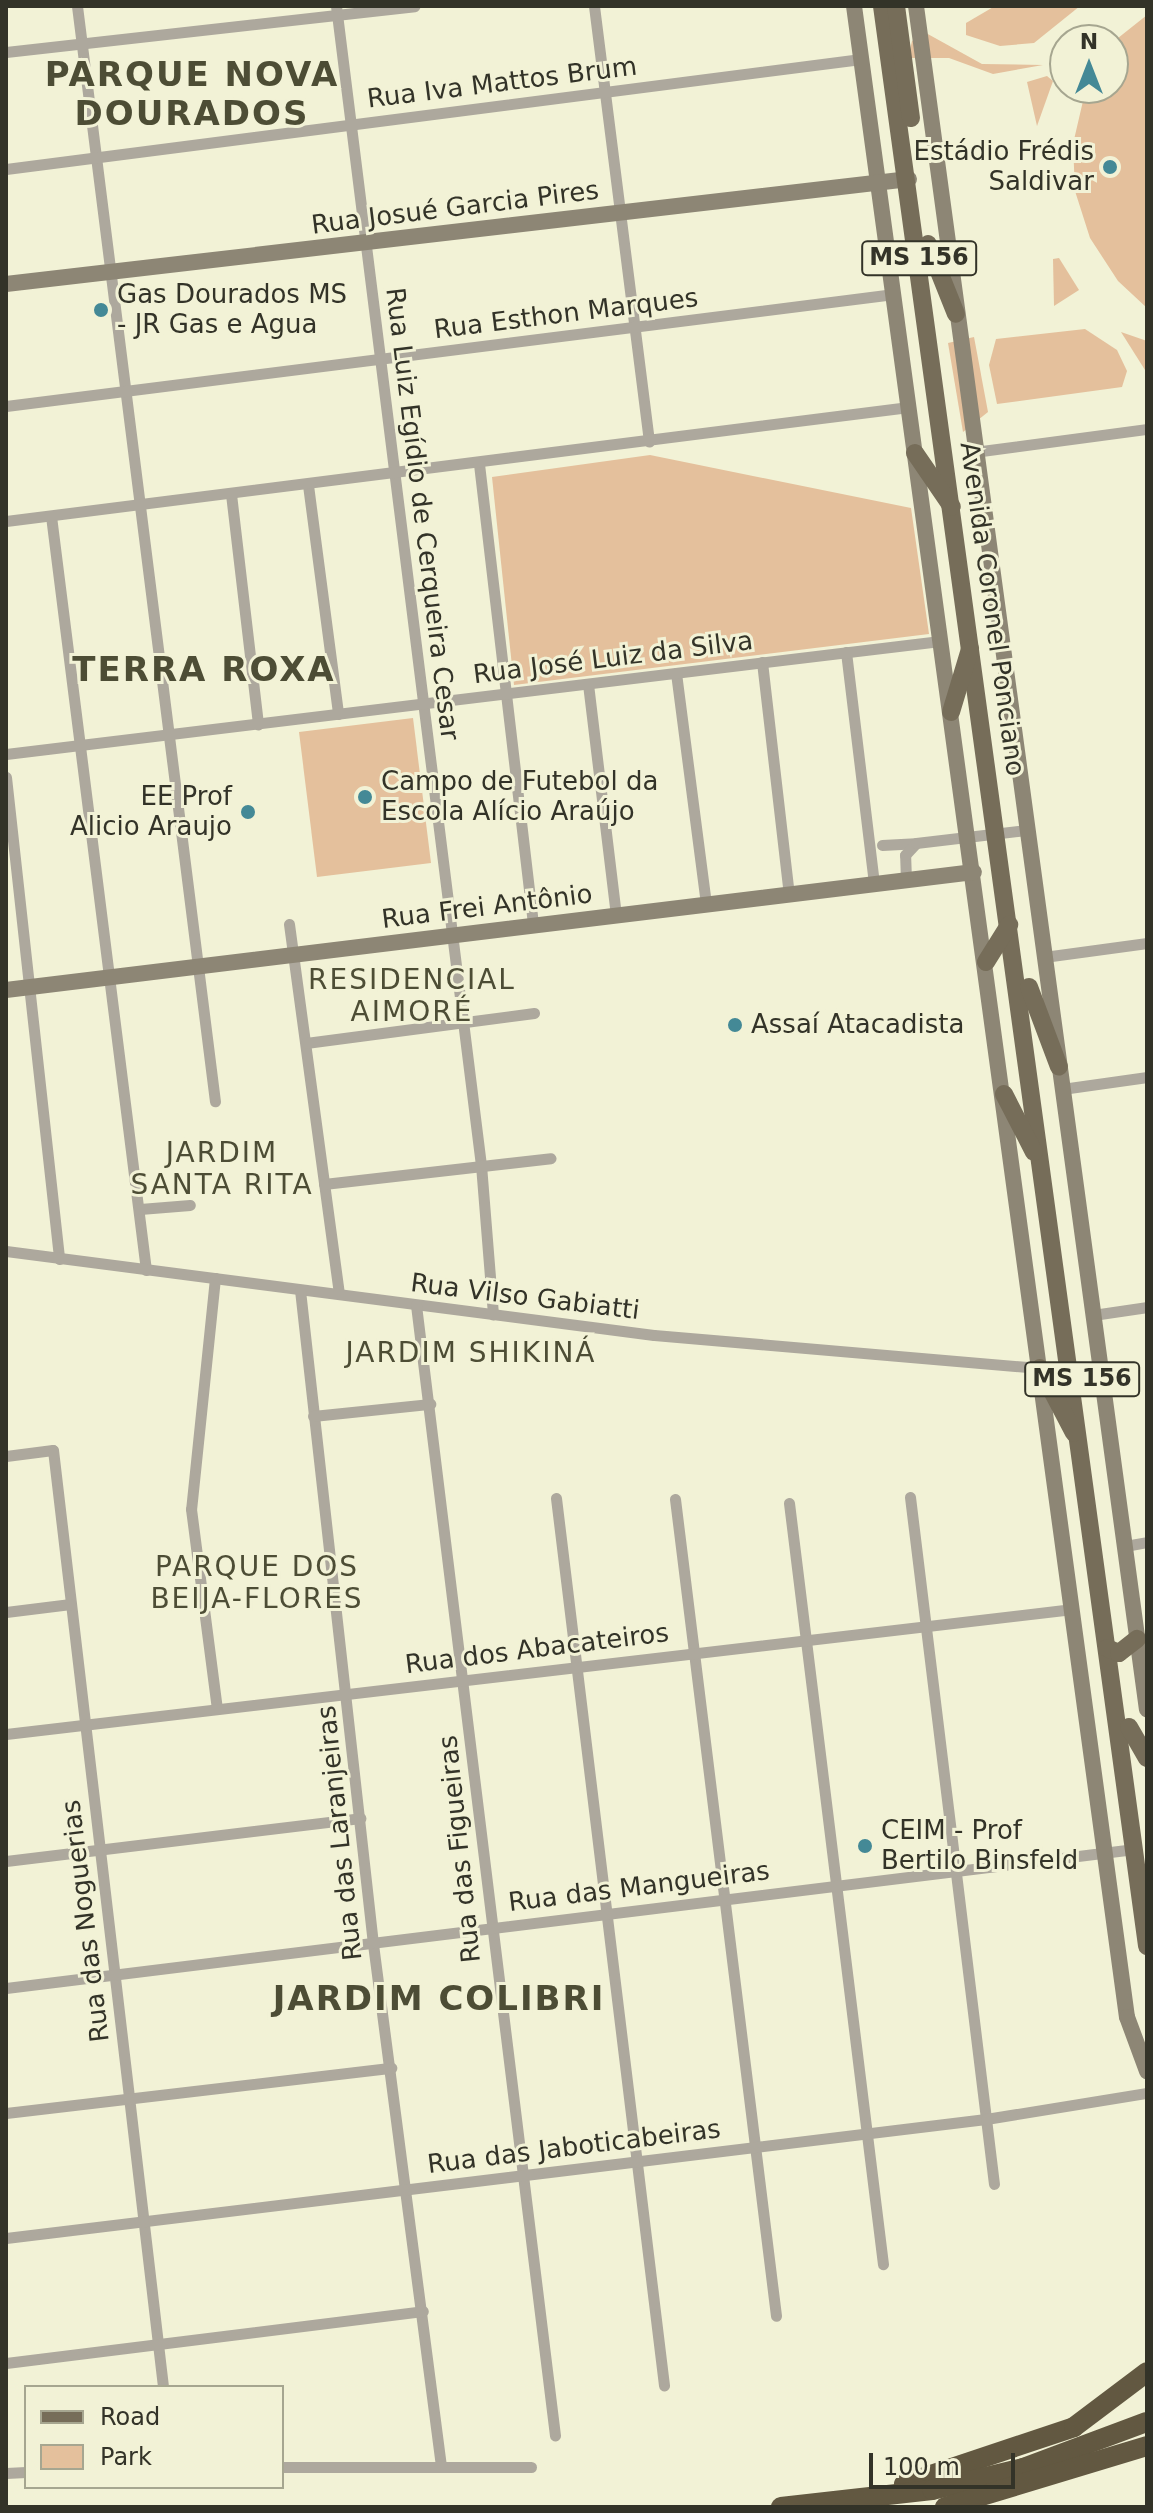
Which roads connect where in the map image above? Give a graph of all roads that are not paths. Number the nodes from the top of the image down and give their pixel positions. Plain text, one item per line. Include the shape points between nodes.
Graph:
1 (77, 6) edge
2 (414, 6) edge
3 (594, 6) edge
4 (854, 6) edge
5 (882, 6) edge
6 (896, 6) edge
7 (916, 6) edge
8 (336, 11) edge
9 (81, 40) junction
10 (6, 52) edge
11 (861, 59) junction
12 (604, 92) junction
13 (354, 125) junction
14 (96, 158) junction
15 (6, 169) edge
16 (909, 179) junction
17 (878, 182) junction
18 (617, 213) junction
19 (366, 244) junction
20 (928, 244) junction
21 (110, 271) junction
22 (6, 284) edge
23 (894, 294) junction
24 (956, 314) junction
25 (632, 329) junction
26 (378, 360) junction
27 (125, 392) junction
28 (6, 406) edge
29 (909, 407) junction
30 (1147, 429) edge
31 (649, 442) junction
32 (974, 452) junction
33 (915, 453) junction
34 (479, 464) junction
35 (396, 474) junction
36 (308, 485) junction
37 (231, 494) junction
38 (140, 505) junction
39 (952, 508) junction
40 (51, 516) junction
41 (6, 521) edge
42 (940, 641) junction
43 (971, 646) junction
44 (846, 652) junction
45 (762, 662) junction
46 (676, 673) junction
47 (588, 684) junction
48 (506, 693) junction
49 (424, 703) junction
50 (951, 712) junction
51 (338, 714) junction
52 (258, 724) junction
53 (169, 734) junction
54 (80, 745) junction
55 (6, 754) edge
56 (6, 777) edge
57 (1010, 833) junction
58 (969, 838) junction
59 (916, 843) junction
60 (882, 845) dead end
61 (974, 872) junction
62 (1008, 875) junction
63 (906, 880) junction
64 (874, 884) junction
65 (789, 894) junction
66 (706, 904) junction
67 (616, 915) junction
68 (289, 924) dead end
69 (1009, 925) junction
70 (533, 926) junction
71 (453, 936) junction
72 (1147, 943) edge
73 (293, 956) junction
74 (1044, 957) junction
75 (986, 962) junction
76 (199, 967) junction
77 (110, 978) junction
78 (31, 987) junction
79 (1029, 987) junction
80 (6, 990) edge
81 (534, 1013) dead end
82 (463, 1022) junction
83 (306, 1043) junction
84 (1059, 1067) junction
85 (1147, 1077) edge
86 (1062, 1089) junction
87 (1004, 1094) junction
88 (215, 1101) dead end
89 (551, 1158) dead end
90 (481, 1165) junction
91 (1042, 1168) junction
92 (324, 1184) junction
93 (190, 1205) dead end
94 (140, 1209) junction
95 (6, 1251) edge
96 (59, 1259) junction
97 (146, 1270) junction
98 (215, 1278) junction
99 (300, 1290) junction
100 (339, 1294) junction
101 (416, 1305) junction
102 (1147, 1307) edge
103 (493, 1315) junction
104 (1093, 1315) junction
105 (1040, 1368) junction
106 (430, 1404) junction
107 (313, 1416) junction
108 (1080, 1448) junction
109 (6, 1456) edge
110 (910, 1497) dead end
111 (556, 1498) dead end
112 (675, 1499) dead end
113 (789, 1503) dead end
114 (1147, 1542) edge
115 (1125, 1546) junction
116 (71, 1604) junction
117 (1073, 1609) junction
118 (6, 1612) edge
119 (925, 1626) junction
120 (1137, 1639) junction
121 (807, 1640) junction
122 (1113, 1650) junction
123 (695, 1653) junction
124 (574, 1667) junction
125 (464, 1679) junction
126 (347, 1693) junction
127 (217, 1708) junction
128 (1147, 1709) edge
129 (86, 1723) junction
130 (1129, 1727) junction
131 (6, 1734) edge
132 (1147, 1758) edge
133 (360, 1818) junction
134 (100, 1850) junction
135 (1106, 1852) junction
136 (1140, 1854) edge
137 (6, 1861) edge
138 (955, 1869) junction
139 (839, 1884) junction
140 (725, 1900) junction
141 (608, 1914) junction
142 (489, 1928) junction
143 (373, 1944) junction
144 (1147, 1946) edge
145 (114, 1974) junction
146 (6, 1988) edge
147 (391, 2068) junction
148 (1147, 2071) edge
149 (1147, 2093) edge
150 (130, 2099) junction
151 (6, 2113) edge
152 (986, 2119) junction
153 (867, 2134) junction
154 (751, 2148) junction
155 (635, 2162) junction
156 (523, 2172) junction
157 (994, 2184) dead end
158 (408, 2189) junction
159 (144, 2221) junction
160 (6, 2238) edge
161 (883, 2264) dead end
162 (423, 2311) junction
163 (776, 2316) dead end
164 (158, 2340) junction
165 (6, 2363) edge
166 (1147, 2372) edge
167 (163, 2385) edge
168 (664, 2385) dead end
169 (1147, 2422) edge
170 (555, 2435) dead end
171 (1147, 2446) edge
172 (441, 2466) junction
173 (284, 2467) edge
174 (531, 2467) dead end
175 (846, 2501) junction
176 (781, 2507) edge
177 (945, 2507) edge

1 - 9 street
2 - 8 street
3 - 12 street
4 - 11 main road
5 - 16 main road, Avenida Coronel Ponciano / MS 156
6 - 20 main road
7 - 24 main road
8 - 9 street
8 - 13 street, Rua Luiz Egídio de Cerqueira Cesar
9 - 10 street
9 - 14 street
11 - 12 street, Rua Iva Mattos Brum
11 - 17 main road
12 - 13 street, Rua Iva Mattos Brum
12 - 18 street
13 - 14 street, Rua Iva Mattos Brum
13 - 19 street, Rua Luiz Egídio de Cerqueira Cesar
14 - 15 street, Rua Iva Mattos Brum
14 - 21 street
16 - 17 main road, Rua Josué Garcia Pires
16 - 39 main road, Avenida Coronel Ponciano / MS 156
17 - 18 main road, Rua Josué Garcia Pires
17 - 23 main road
18 - 19 main road, Rua Josué Garcia Pires
18 - 25 street
19 - 21 main road, Rua Josué Garcia Pires
19 - 26 street, Rua Luiz Egídio de Cerqueira Cesar
20 - 24 main road
20 - 57 main road
21 - 22 main road, Rua Josué Garcia Pires
21 - 27 street
23 - 25 street, Rua Esthon Marques
23 - 29 main road
24 - 32 main road
25 - 26 street, Rua Esthon Marques
25 - 31 street
26 - 27 street, Rua Esthon Marques
26 - 35 street, Rua Luiz Egídio de Cerqueira Cesar
27 - 28 street, Rua Esthon Marques
27 - 38 street
29 - 31 street
29 - 33 main road
30 - 32 street
31 - 34 street
32 - 57 main road
33 - 39 main road
33 - 42 main road
34 - 35 street
34 - 48 street
35 - 36 street
35 - 49 street, Rua Luiz Egídio de Cerqueira Cesar
36 - 37 street
36 - 51 street
37 - 38 street
37 - 52 street
38 - 40 street
38 - 53 street
39 - 43 main road, Avenida Coronel Ponciano / MS 156
40 - 41 street
40 - 54 street
42 - 44 street, Rua José Luiz da Silva
42 - 50 main road
43 - 50 main road
43 - 57 main road, Avenida Coronel Ponciano / MS 156
44 - 45 street, Rua José Luiz da Silva
44 - 64 street
45 - 46 street, Rua José Luiz da Silva
45 - 65 street
46 - 47 street, Rua José Luiz da Silva
46 - 66 street
47 - 48 street, Rua José Luiz da Silva
47 - 67 street
48 - 49 street, Rua José Luiz da Silva
48 - 70 street
49 - 51 street, Rua José Luiz da Silva
49 - 71 street, Rua Luiz Egídio de Cerqueira Cesar
50 - 58 main road
51 - 52 street, Rua José Luiz da Silva
52 - 53 street, Rua José Luiz da Silva
53 - 54 street, Rua José Luiz da Silva
53 - 76 street
54 - 55 street, Rua José Luiz da Silva
54 - 77 street
56 - 78 street
57 - 58 street
57 - 62 main road, Avenida Coronel Ponciano / MS 156
57 - 74 main road
58 - 59 street
58 - 61 main road
59 - 60 street
59 - 63 street via 905,855
61 - 63 main road, Rua Frei Antônio
61 - 75 main road
62 - 69 main road, Avenida Coronel Ponciano / MS 156
62 - 79 main road
63 - 64 main road, Rua Frei Antônio
64 - 65 main road, Rua Frei Antônio
65 - 66 main road, Rua Frei Antônio
66 - 67 main road, Rua Frei Antônio
67 - 70 main road, Rua Frei Antônio
68 - 73 street
69 - 75 main road
69 - 91 main road, Avenida Coronel Ponciano / MS 156
70 - 71 main road, Rua Frei Antônio
71 - 73 main road, Rua Frei Antônio
71 - 82 street, Rua Luiz Egídio de Cerqueira Cesar
72 - 74 street
73 - 76 main road, Rua Frei Antônio
73 - 83 street
74 - 84 main road
75 - 87 main road
76 - 77 main road, Rua Frei Antônio
76 - 88 street
77 - 78 main road, Rua Frei Antônio
77 - 94 street
78 - 80 main road, Rua Frei Antônio
78 - 96 street
79 - 84 main road
79 - 122 main road, MS 156 via 1105,1549
81 - 82 street
82 - 83 street
82 - 90 street, Rua Luiz Egídio de Cerqueira Cesar
83 - 92 street
84 - 86 main road
85 - 86 street
86 - 104 main road
87 - 91 main road
87 - 105 main road, MS 156
89 - 90 street
90 - 92 street
90 - 103 street, Rua Luiz Egídio de Cerqueira Cesar
91 - 108 main road, Avenida Coronel Ponciano / MS 156
92 - 100 street
93 - 94 street
94 - 97 street
95 - 96 street, Rua Vilso Gabiatti
96 - 97 street, Rua Vilso Gabiatti
97 - 98 street, Rua Vilso Gabiatti
98 - 99 street, Rua Vilso Gabiatti
98 - 127 street via 191,1509
99 - 100 street, Rua Vilso Gabiatti
99 - 107 street, Rua das Laranjeiras
100 - 101 street, Rua Vilso Gabiatti
101 - 103 street, Rua Vilso Gabiatti
101 - 106 street, Rua das Figueiras
102 - 104 street
103 - 105 street, Rua Vilso Gabiatti
104 - 115 main road
105 - 108 main road
105 - 117 main road, MS 156
106 - 107 street
106 - 125 street, Rua das Figueiras
107 - 126 street, Rua das Laranjeiras
108 - 122 main road
109 - 116 street, Rua das Noguerias via 53,1450
110 - 119 street
111 - 124 street
112 - 123 street
113 - 121 street
114 - 115 street
115 - 120 main road
116 - 118 street
116 - 129 street, Rua das Noguerias
117 - 119 street, Rua dos Abacateiros
117 - 135 main road
119 - 121 street, Rua dos Abacateiros
119 - 138 street
120 - 122 main road
120 - 128 main road
121 - 123 street, Rua dos Abacateiros
121 - 139 street
122 - 130 main road
122 - 136 main road
123 - 124 street, Rua dos Abacateiros
123 - 140 street
124 - 125 street, Rua dos Abacateiros
124 - 141 street
125 - 126 street, Rua dos Abacateiros
125 - 142 street, Rua das Figueiras
126 - 127 street, Rua dos Abacateiros
126 - 133 street, Rua das Laranjeiras
127 - 129 street, Rua dos Abacateiros
129 - 131 street, Rua dos Abacateiros
129 - 134 street, Rua das Noguerias
130 - 132 main road
130 - 136 main road
133 - 134 street
133 - 143 street, Rua das Laranjeiras
134 - 137 street
134 - 145 street, Rua das Noguerias
135 - 136 street, Rua das Mangueiras
135 - 138 street, Rua das Mangueiras
135 - 148 main road via 1127,2017
136 - 144 main road
138 - 139 street, Rua das Mangueiras
138 - 152 street
139 - 140 street, Rua das Mangueiras
139 - 153 street
140 - 141 street, Rua das Mangueiras
140 - 154 street
141 - 142 street, Rua das Mangueiras
141 - 155 street
142 - 143 street, Rua das Mangueiras
142 - 156 street, Rua das Figueiras
143 - 145 street, Rua das Mangueiras
143 - 147 street, Rua das Laranjeiras
145 - 146 street, Rua das Mangueiras
145 - 150 street, Rua das Noguerias
147 - 150 street
147 - 158 street, Rua das Laranjeiras
149 - 152 street, Rua das Jaboticabeiras
150 - 151 street
150 - 159 street, Rua das Noguerias
152 - 153 street, Rua das Jaboticabeiras
152 - 157 street
153 - 154 street, Rua das Jaboticabeiras
153 - 161 street
154 - 155 street, Rua das Jaboticabeiras
154 - 163 street
155 - 156 street, Rua das Jaboticabeiras
155 - 168 street
156 - 158 street, Rua das Jaboticabeiras
156 - 170 street, Rua das Figueiras
158 - 159 street, Rua das Jaboticabeiras
158 - 162 street, Rua das Laranjeiras
159 - 160 street, Rua das Jaboticabeiras
159 - 164 street, Rua das Noguerias
162 - 164 street
162 - 172 street, Rua das Laranjeiras
164 - 165 street
164 - 167 street, Rua das Noguerias
166 - 175 highway via 1074,2427
169 - 175 highway via 1023,2468
171 - 177 highway
172 - 173 street
172 - 174 street
175 - 176 highway

